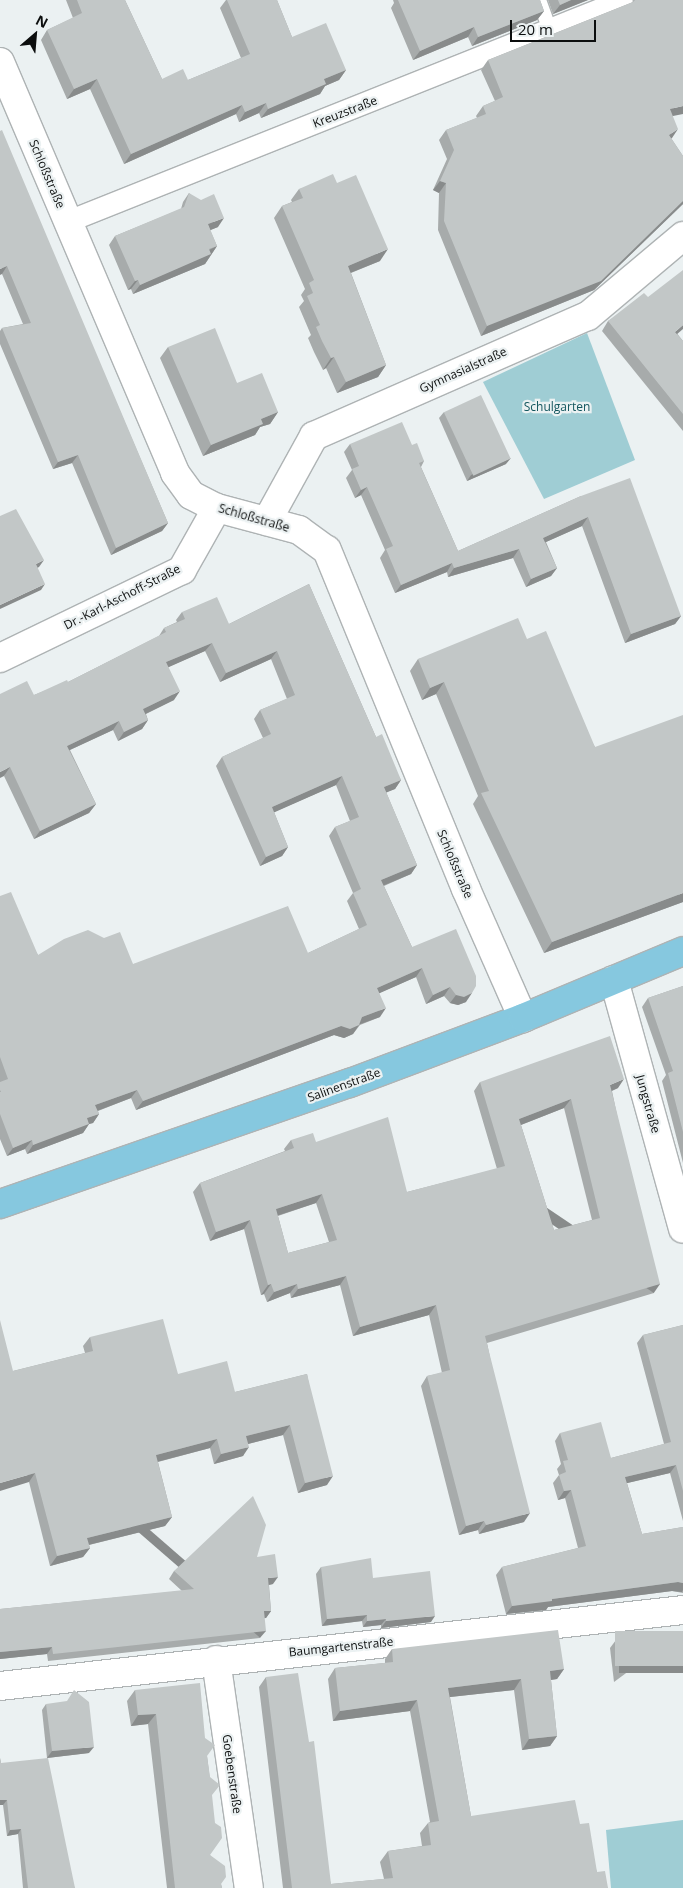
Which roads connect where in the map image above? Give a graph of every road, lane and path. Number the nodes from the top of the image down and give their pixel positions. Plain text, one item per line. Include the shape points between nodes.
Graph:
1 (539, 0) edge
2 (622, 0) edge
3 (550, 30) junction
4 (2, 71) edge
5 (68, 221) junction
6 (683, 236) edge
7 (217, 508) junction
8 (267, 521) junction
9 (0, 658) edge
10 (683, 951) edge
11 (614, 980) junction
12 (523, 1018) junction
13 (0, 1204) edge
14 (683, 1229) edge
15 (683, 1610) edge
16 (216, 1660) junction
17 (0, 1686) edge
18 (249, 1888) edge

1 - 3 lane
2 - 3 street, Kreuzstraße
3 - 5 street, Kreuzstraße
4 - 5 street, Schloßstraße
5 - 7 street, Schloßstraße via 174,473 191,495
6 - 8 street, Gymnasialstraße via 588,316 314,436
7 - 8 street, Schloßstraße
7 - 9 street, Dr.-Karl-Aschoff-Straße via 182,570
8 - 12 street, Schloßstraße via 299,530 327,550 466,889
10 - 11 main road, Salinenstraße
11 - 12 main road, Salinenstraße
11 - 14 street, Jungstraße
12 - 13 main road, Salinenstraße via 350,1084
15 - 16 street, Baumgartenstraße
16 - 17 street, Baumgartenstraße
16 - 18 street, Goebenstraße

